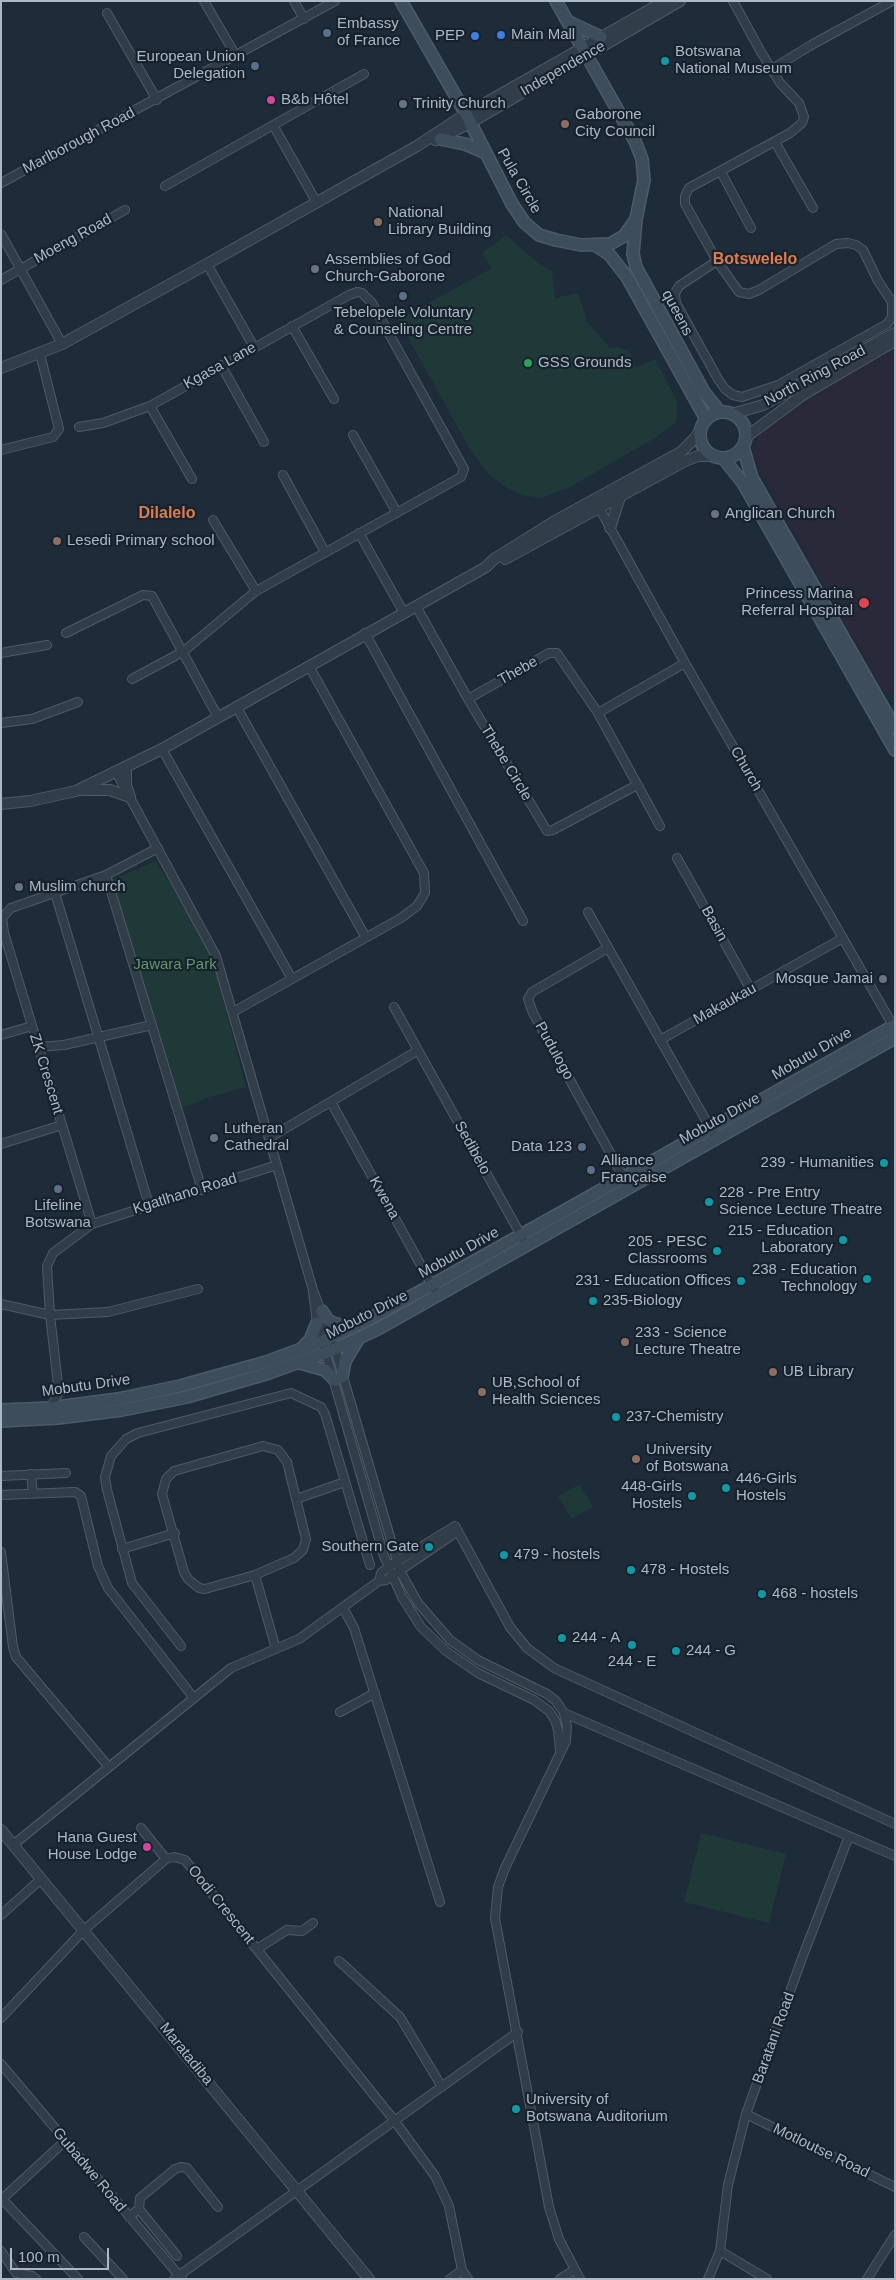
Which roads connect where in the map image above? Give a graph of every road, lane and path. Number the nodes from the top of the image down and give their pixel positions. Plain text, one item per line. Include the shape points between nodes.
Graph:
1 (204, 1) edge
2 (294, 1) edge
3 (335, 1) edge
4 (401, 1) edge
5 (556, 1) edge
6 (665, 1) edge
7 (734, 1) edge
8 (892, 1) edge
9 (677, 2) edge
10 (107, 13) dead end
11 (304, 19) junction
12 (567, 21) junction
13 (600, 37) junction
14 (584, 52) junction
15 (236, 56) junction
16 (772, 69) junction
17 (364, 74) dead end
18 (157, 100) junction
19 (468, 118) junction
20 (273, 125) junction
21 (440, 139) junction
22 (775, 142) junction
23 (417, 146) junction
24 (486, 154) junction
25 (720, 172) junction
26 (1, 183) edge
27 (165, 186) dead end
28 (317, 203) junction
29 (813, 208) dead end
30 (125, 210) dead end
31 (636, 218) junction
32 (751, 228) dead end
33 (1, 234) edge
34 (595, 245) junction
35 (717, 261) junction
36 (207, 264) junction
37 (20, 269) junction
38 (1, 280) edge
39 (893, 301) edge
40 (292, 326) junction
41 (893, 338) edge
42 (62, 344) junction
43 (254, 347) junction
44 (40, 354) junction
45 (221, 365) junction
46 (1, 368) edge
47 (334, 399) dead end
48 (150, 406) junction
49 (720, 412) junction
50 (732, 414) junction
51 (706, 419) junction
52 (79, 427) dead end
53 (700, 431) junction
54 (352, 435) dead end
55 (264, 442) dead end
56 (744, 442) junction
57 (1, 450) edge
58 (718, 457) junction
59 (282, 474) dead end
60 (192, 479) dead end
61 (620, 497) junction
62 (597, 504) junction
63 (397, 513) junction
64 (213, 520) dead end
65 (610, 528) junction
66 (359, 533) junction
67 (325, 552) junction
68 (256, 591) junction
69 (416, 606) junction
70 (404, 613) junction
71 (66, 633) dead end
72 (365, 633) junction
73 (48, 646) dead end
74 (184, 651) junction
75 (1, 653) edge
76 (685, 662) junction
77 (309, 666) junction
78 (132, 679) dead end
79 (468, 699) junction
80 (78, 702) dead end
81 (236, 706) junction
82 (598, 714) junction
83 (887, 715) edge
84 (218, 717) junction
85 (1, 723) edge
86 (895, 728) edge
87 (162, 749) junction
88 (895, 750) edge
89 (126, 767) junction
90 (116, 772) junction
91 (637, 785) junction
92 (76, 791) junction
93 (130, 798) junction
94 (1, 804) edge
95 (660, 826) dead end
96 (158, 848) junction
97 (677, 858) dead end
98 (106, 875) junction
99 (55, 893) junction
100 (588, 912) dead end
101 (523, 921) dead end
102 (1, 925) edge
103 (365, 936) junction
104 (843, 938) junction
105 (608, 948) junction
106 (292, 979) junction
107 (751, 990) junction
108 (394, 1007) dead end
109 (233, 1012) junction
110 (152, 1025) junction
111 (32, 1026) junction
112 (894, 1026) edge
113 (1, 1035) edge
114 (97, 1036) junction
115 (895, 1038) edge
116 (660, 1040) junction
117 (38, 1047) junction
118 (417, 1051) junction
119 (331, 1102) junction
120 (62, 1125) junction
121 (713, 1134) junction
122 (269, 1138) junction
123 (1, 1144) edge
124 (277, 1165) junction
125 (626, 1183) junction
126 (202, 1190) junction
127 (149, 1205) junction
128 (92, 1224) junction
129 (524, 1240) junction
130 (198, 1289) dead end
131 (313, 1290) junction
132 (435, 1290) junction
133 (1, 1304) edge
134 (322, 1311) junction
135 (50, 1315) junction
136 (318, 1323) junction
137 (350, 1328) junction
138 (360, 1337) junction
139 (327, 1339) junction
140 (297, 1351) junction
141 (331, 1351) junction
142 (297, 1363) junction
143 (339, 1379) junction
144 (59, 1392) junction
145 (72, 1405) junction
146 (50, 1408) junction
147 (1, 1410) edge
148 (1, 1421) edge
149 (66, 1473) dead end
150 (31, 1474) junction
151 (1, 1476) edge
152 (345, 1482) junction
153 (33, 1494) junction
154 (1, 1495) edge
155 (296, 1499) junction
156 (457, 1528) junction
157 (174, 1533) junction
158 (122, 1549) junction
159 (1, 1552) edge
160 (396, 1562) junction
161 (370, 1565) dead end
162 (388, 1567) junction
163 (400, 1571) junction
164 (255, 1575) junction
165 (392, 1576) junction
166 (379, 1581) junction
167 (343, 1608) junction
168 (181, 1646) dead end
169 (276, 1648) junction
170 (375, 1693) junction
171 (193, 1698) junction
172 (340, 1712) dead end
173 (564, 1713) junction
174 (561, 1753) junction
175 (108, 1766) junction
176 (895, 1824) edge
177 (140, 1828) dead end
178 (1, 1830) edge
179 (849, 1836) junction
180 (13, 1845) junction
181 (895, 1856) edge
182 (166, 1859) junction
183 (41, 1879) junction
184 (440, 1902) dead end
185 (1, 1915) edge
186 (313, 1923) dead end
187 (84, 1930) junction
188 (257, 1949) junction
189 (339, 1962) dead end
190 (1, 2018) edge
191 (518, 2032) junction
192 (1, 2064) edge
193 (442, 2087) junction
194 (746, 2114) junction
195 (394, 2120) junction
196 (64, 2141) junction
197 (895, 2187) edge
198 (297, 2189) junction
199 (2, 2199) edge
200 (218, 2207) dead end
201 (139, 2209) junction
202 (129, 2217) junction
203 (895, 2235) edge
204 (84, 2237) dead end
205 (1, 2251) edge
206 (720, 2251) junction
207 (177, 2256) dead end
208 (462, 2270) junction
209 (574, 2270) junction
210 (178, 2278) edge
211 (36, 2279) edge
212 (78, 2279) edge
213 (123, 2279) edge
214 (369, 2279) edge
215 (450, 2279) edge
216 (468, 2279) edge
217 (560, 2279) edge
218 (580, 2279) edge
219 (708, 2279) edge
220 (767, 2279) edge
221 (866, 2279) edge

1 - 15 street
2 - 11 street
3 - 11 street, Marlborough Road
4 - 19 main road, Pula Circle
5 - 12 main road, Pula Circle
6 - 13 street, Independence
7 - 16 street
8 - 16 street
9 - 14 street, Independence
10 - 18 street
11 - 15 street, Marlborough Road
12 - 13 main road
12 - 14 main road, Pula Circle
13 - 14 street, Independence
14 - 19 street, Independence
14 - 31 main road, Pula Circle via 635,140 642,159 644,180
15 - 18 street, Marlborough Road
16 - 22 street via 799,103 804,117 802,123
17 - 20 street
18 - 26 street, Marlborough Road
19 - 21 street, Independence
19 - 23 street
19 - 24 main road, Pula Circle
20 - 27 street
20 - 28 street
21 - 23 street, Independence
21 - 24 main road via 465,144
22 - 25 street
22 - 29 street
23 - 28 street
24 - 34 main road, Pula Circle via 517,214 531,229 556,240
25 - 32 street
25 - 35 street via 689,188 685,196 685,204
28 - 36 street
30 - 37 street, Moeng Road
31 - 34 main road, Pula Circle via 617,241
31 - 49 main road, queens via 633,254 636,267 704,392
33 - 37 street
34 - 51 main road, queens via 609,254 627,277
35 - 39 street via 738,292 749,294 836,244 848,243 863,250
35 - 39 street via 679,286 675,293 676,303 718,379 733,395 742,397 778,385 887,324 892,317
36 - 42 street
36 - 43 street
37 - 38 street, Moeng Road
37 - 42 street
40 - 43 street, Kgasa Lane
40 - 47 street
40 - 63 street, Kgasa Lane via 357,292 362,292 372,302 464,469 460,477
41 - 50 street, North Ring Road via 763,405
41 - 56 street, North Ring Road via 816,387
42 - 44 street
43 - 45 street, Kgasa Lane
44 - 46 street
44 - 57 street via 59,429 46,440
45 - 48 street, Kgasa Lane
45 - 55 street
48 - 52 street, Kgasa Lane via 103,423
48 - 60 street
49 - 50 main road
49 - 51 main road
50 - 56 main road via 743,423
51 - 53 main road
53 - 58 main road via 704,448
53 - 62 street via 680,452
54 - 63 street
56 - 58 main road via 734,455
56 - 83 main road via 752,478
58 - 61 street via 692,458
58 - 83 main road via 743,483
59 - 67 street
61 - 62 street
61 - 65 street
62 - 65 street, Church
62 - 69 street via 504,552 486,566
63 - 66 street
64 - 68 street
65 - 76 street, Church
66 - 67 street
66 - 70 street
67 - 68 street
68 - 74 street
69 - 70 street
69 - 79 street, Thebe Circle
70 - 72 street
71 - 74 street via 148,594 155,599
72 - 77 street
72 - 101 street
73 - 75 street
74 - 78 street
74 - 84 street
76 - 82 street
76 - 104 street, Church
77 - 81 street
77 - 103 street via 426,879 425,893 417,906
79 - 82 street, Thebe via 553,652 561,656
79 - 91 street, Thebe Circle via 547,831
80 - 85 street via 32,719
81 - 84 street
81 - 103 street
82 - 91 street, Thebe
83 - 86 main road
83 - 88 main road
84 - 87 street
87 - 89 street
87 - 106 street
89 - 90 street
89 - 93 street
90 - 92 street
90 - 93 street
91 - 95 street, Thebe
92 - 93 street via 110,790
92 - 94 street
93 - 96 street
96 - 98 street
96 - 109 street via 213,949
97 - 107 street, Basin
98 - 99 street
98 - 110 street
99 - 102 street via 11,908 5,912
99 - 114 street
100 - 105 street
102 - 111 street, ZK Crescent
103 - 106 street
104 - 107 street, Makaukau
104 - 112 street, Church
105 - 116 street
105 - 125 street, Pudulogo via 532,992 528,999
106 - 109 street
107 - 116 street, Makaukau
108 - 118 street, Sedibelo
109 - 122 street
110 - 114 street
110 - 126 street
111 - 113 street
111 - 117 street, ZK Crescent
112 - 121 main road, Mobutu Drive
114 - 117 street via 64,1045
114 - 127 street
115 - 121 main road, Mobuto Drive
116 - 121 street
117 - 120 street, ZK Crescent
118 - 119 street
118 - 129 street, Sedibelo
119 - 122 street
119 - 132 street, Kwena
120 - 123 street
120 - 128 street, ZK Crescent
121 - 125 main road, Mobutu Drive
122 - 124 street
124 - 126 street, Kgatlhano Road
124 - 131 street
125 - 129 main road, Mobutu Drive
126 - 127 street, Kgatlhano Road
127 - 128 street, Kgatlhano Road
128 - 135 street, Kgatlhano Road via 48,1260
129 - 132 main road, Mobutu Drive
130 - 135 street via 108,1312
131 - 134 street
131 - 136 street
132 - 137 main road, Mobutu Drive
132 - 138 main road, Mobuto Drive
133 - 135 street
134 - 137 main road via 333,1323
134 - 139 street
135 - 144 street
136 - 139 street
136 - 140 main road via 310,1340
137 - 139 main road, Mobutu Drive
138 - 141 main road, Mobuto Drive
138 - 143 main road via 345,1361
139 - 140 main road, Mobutu Drive
139 - 141 street
140 - 145 main road, Mobutu Drive via 180,1386
141 - 142 main road, Mobuto Drive
141 - 143 street
142 - 143 main road via 320,1367
142 - 148 main road, Mobuto Drive via 178,1399 122,1410
143 - 160 street
143 - 162 street
144 - 145 street
144 - 146 street
145 - 146 main road, Mobutu Drive
146 - 147 main road, Mobutu Drive
149 - 150 street
150 - 151 street
150 - 153 street
152 - 155 street
152 - 158 street via 324,1411 295,1393 138,1433 111,1456 104,1477
152 - 161 street
153 - 154 street
153 - 171 street via 75,1492 81,1496 98,1566 108,1588
155 - 157 street via 286,1462 272,1447 263,1446 183,1468 166,1479 162,1494
155 - 164 street via 306,1539 303,1550 294,1558
156 - 160 street
156 - 163 street
156 - 176 street via 510,1627 527,1648 554,1668
157 - 158 street
157 - 164 street via 184,1572 200,1588
158 - 168 street via 132,1583
159 - 175 street via 16,1657
160 - 162 street
160 - 163 street
162 - 165 street
162 - 166 street via 381,1573
163 - 165 street
163 - 173 street via 418,1603 450,1640 478,1660 547,1694
164 - 169 street
165 - 166 street via 386,1581
165 - 174 street via 421,1627 446,1651 478,1673 534,1700 549,1711 558,1730
166 - 167 street
167 - 169 street via 308,1633
167 - 170 street via 354,1628
169 - 171 street via 240,1662
170 - 172 street
170 - 184 street
171 - 175 street
173 - 174 street via 566,1741
173 - 179 street
174 - 191 street via 505,1868 496,1900 498,1935
175 - 180 street
177 - 182 street
178 - 180 street, Maratadiba
179 - 181 street
179 - 194 street, Baratani Road
180 - 183 street, Maratadiba
182 - 187 street
182 - 188 street, Oodi Crescent via 185,1860
183 - 185 street
183 - 187 street, Maratadiba
186 - 188 street via 302,1931 287,1930
187 - 190 street
187 - 198 street, Maratadiba
188 - 195 street, Oodi Crescent
189 - 193 street via 400,2017
191 - 193 street
191 - 209 street via 549,2207 559,2239
192 - 196 street, Gubadwe Road
193 - 195 street
194 - 197 street, Motloutse Road
194 - 206 street, Baratani Road via 728,2185
195 - 198 street
195 - 208 street, Oodi Crescent via 440,2184 449,2206
196 - 199 street
196 - 202 street, Gubadwe Road
198 - 210 street
198 - 214 street, Maratadiba
199 - 212 street
200 - 201 street via 186,2168 181,2167 140,2198
201 - 202 street
201 - 207 street
202 - 210 street, Gubadwe Road
203 - 221 street
204 - 213 street
205 - 211 street via 16,2273
206 - 219 street, Baratani Road
206 - 220 street
208 - 215 street
208 - 216 street
209 - 217 street
209 - 218 street

